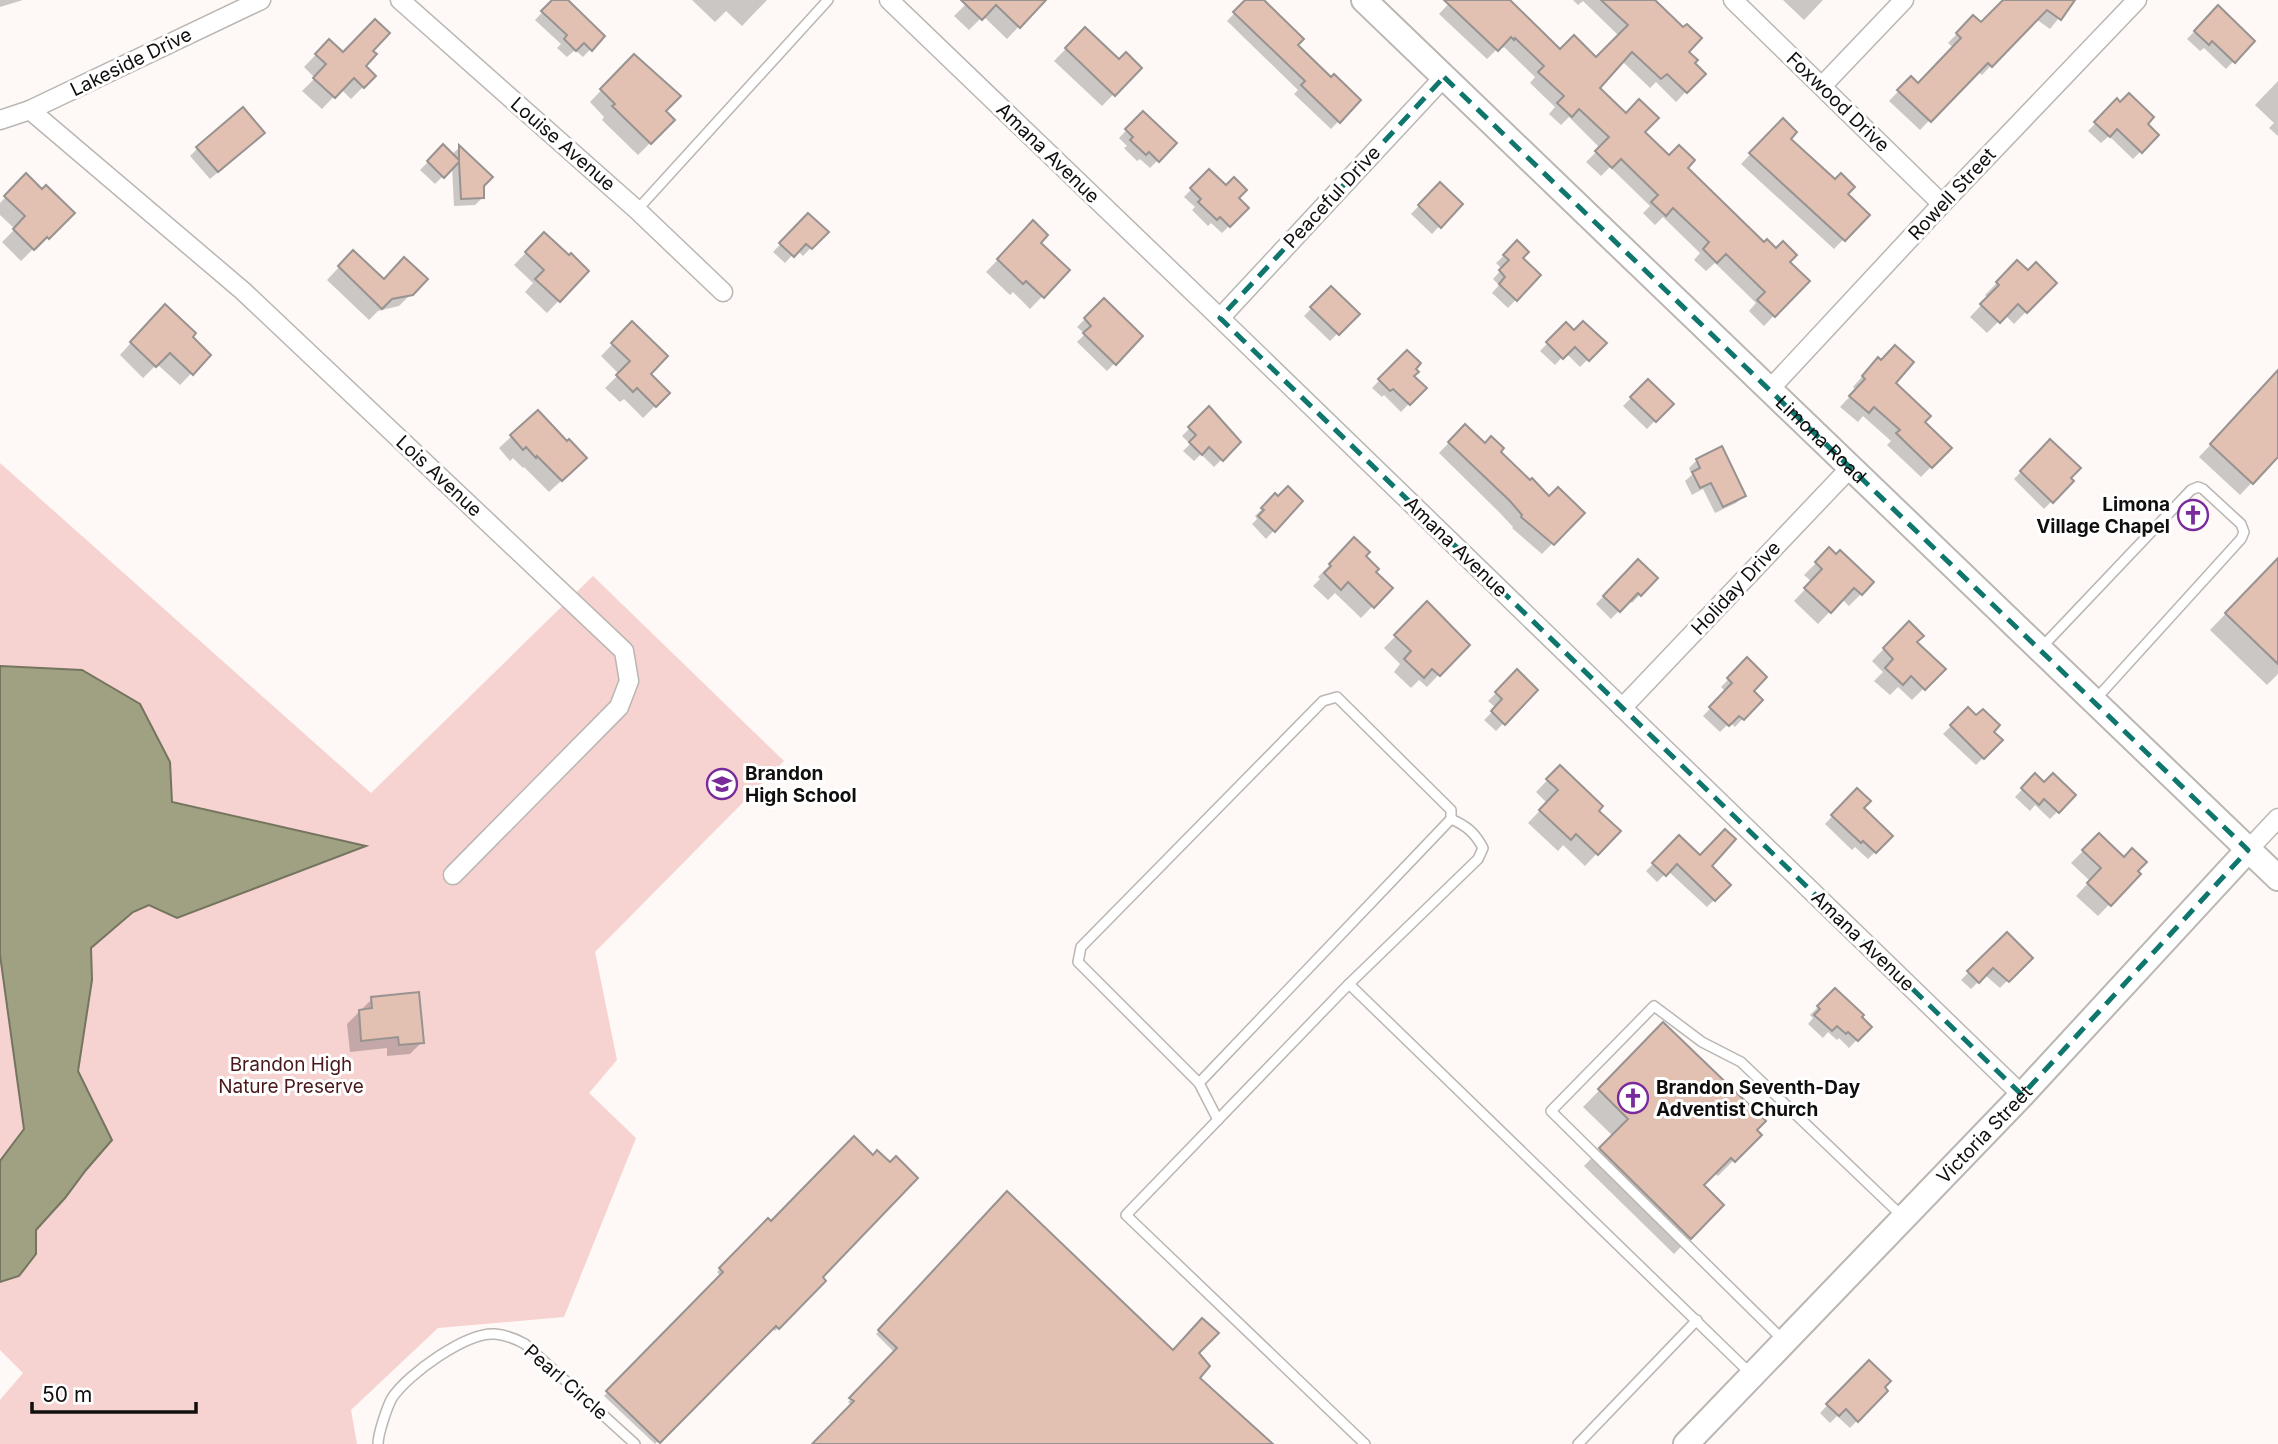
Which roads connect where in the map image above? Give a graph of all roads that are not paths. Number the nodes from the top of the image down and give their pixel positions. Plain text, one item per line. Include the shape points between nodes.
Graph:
1 (261, 0) edge
2 (400, 0) edge
3 (828, 0) edge
4 (888, 0) edge
5 (1364, 0) edge
6 (1733, 0) edge
7 (1904, 0) edge
8 (2137, 0) edge
9 (1444, 77) junction
10 (1822, 86) junction
11 (30, 110) junction
12 (0, 120) edge
13 (1942, 204) junction
14 (637, 210) junction
15 (723, 292) dead end
16 (1220, 318) junction
17 (1769, 390) junction
18 (1850, 468) junction
19 (2041, 649) junction
20 (2094, 701) junction
21 (1622, 708) junction
22 (2278, 818) edge
23 (1451, 820) junction
24 (2249, 850) junction
25 (453, 875) dead end
26 (2278, 878) edge
27 (1349, 985) junction
28 (1199, 1083) junction
29 (2022, 1095) junction
30 (1218, 1120) junction
31 (1904, 1218) junction
32 (1697, 1320) junction
33 (1785, 1341) junction
34 (1753, 1375) junction
35 (378, 1444) edge
36 (635, 1444) edge
37 (1365, 1444) edge
38 (1578, 1444) edge
39 (1686, 1444) edge

1 - 11 street, Lakeside Drive
2 - 14 street, Louise Avenue
3 - 14 lane
4 - 16 street, Amana Avenue
5 - 9 street, Limona Road
6 - 10 street, Foxwood Drive
7 - 10 street
8 - 13 street, Rowell Street
9 - 16 street, Peaceful Drive
9 - 17 street, Limona Road
10 - 13 street, Foxwood Drive
11 - 12 street, Lakeside Drive
11 - 25 street, Lois Avenue via 243,291 624,651 629,681 619,707
13 - 17 street, Rowell Street
14 - 15 street, Louise Avenue
16 - 21 street, Amana Avenue
17 - 18 street, Limona Road
18 - 19 street, Limona Road
18 - 21 street, Holiday Drive
19 - 20 street, Limona Road
19 - 20 lane via 2191,490 2203,489 2241,524 2241,539
20 - 24 street, Limona Road
21 - 29 street, Amana Avenue
22 - 24 street, Victoria Street
23 - 27 lane via 1476,835 1483,848 1478,859
23 - 28 lane
23 - 28 lane via 1451,810 1337,697 1323,701 1081,947 1078,962
24 - 26 street, Limona Road
24 - 29 street, Victoria Street
27 - 30 lane
27 - 32 lane
28 - 30 lane
29 - 31 street, Victoria Street
30 - 37 lane via 1126,1215
31 - 33 street, Victoria Street
31 - 33 lane via 1741,1062 1702,1042 1654,1006 1551,1111
32 - 34 lane
32 - 38 lane
33 - 34 street, Victoria Street
34 - 39 street, Victoria Street
35 - 36 lane, Pearl Circle via 392,1398 424,1366 474,1337 493,1334 526,1344

